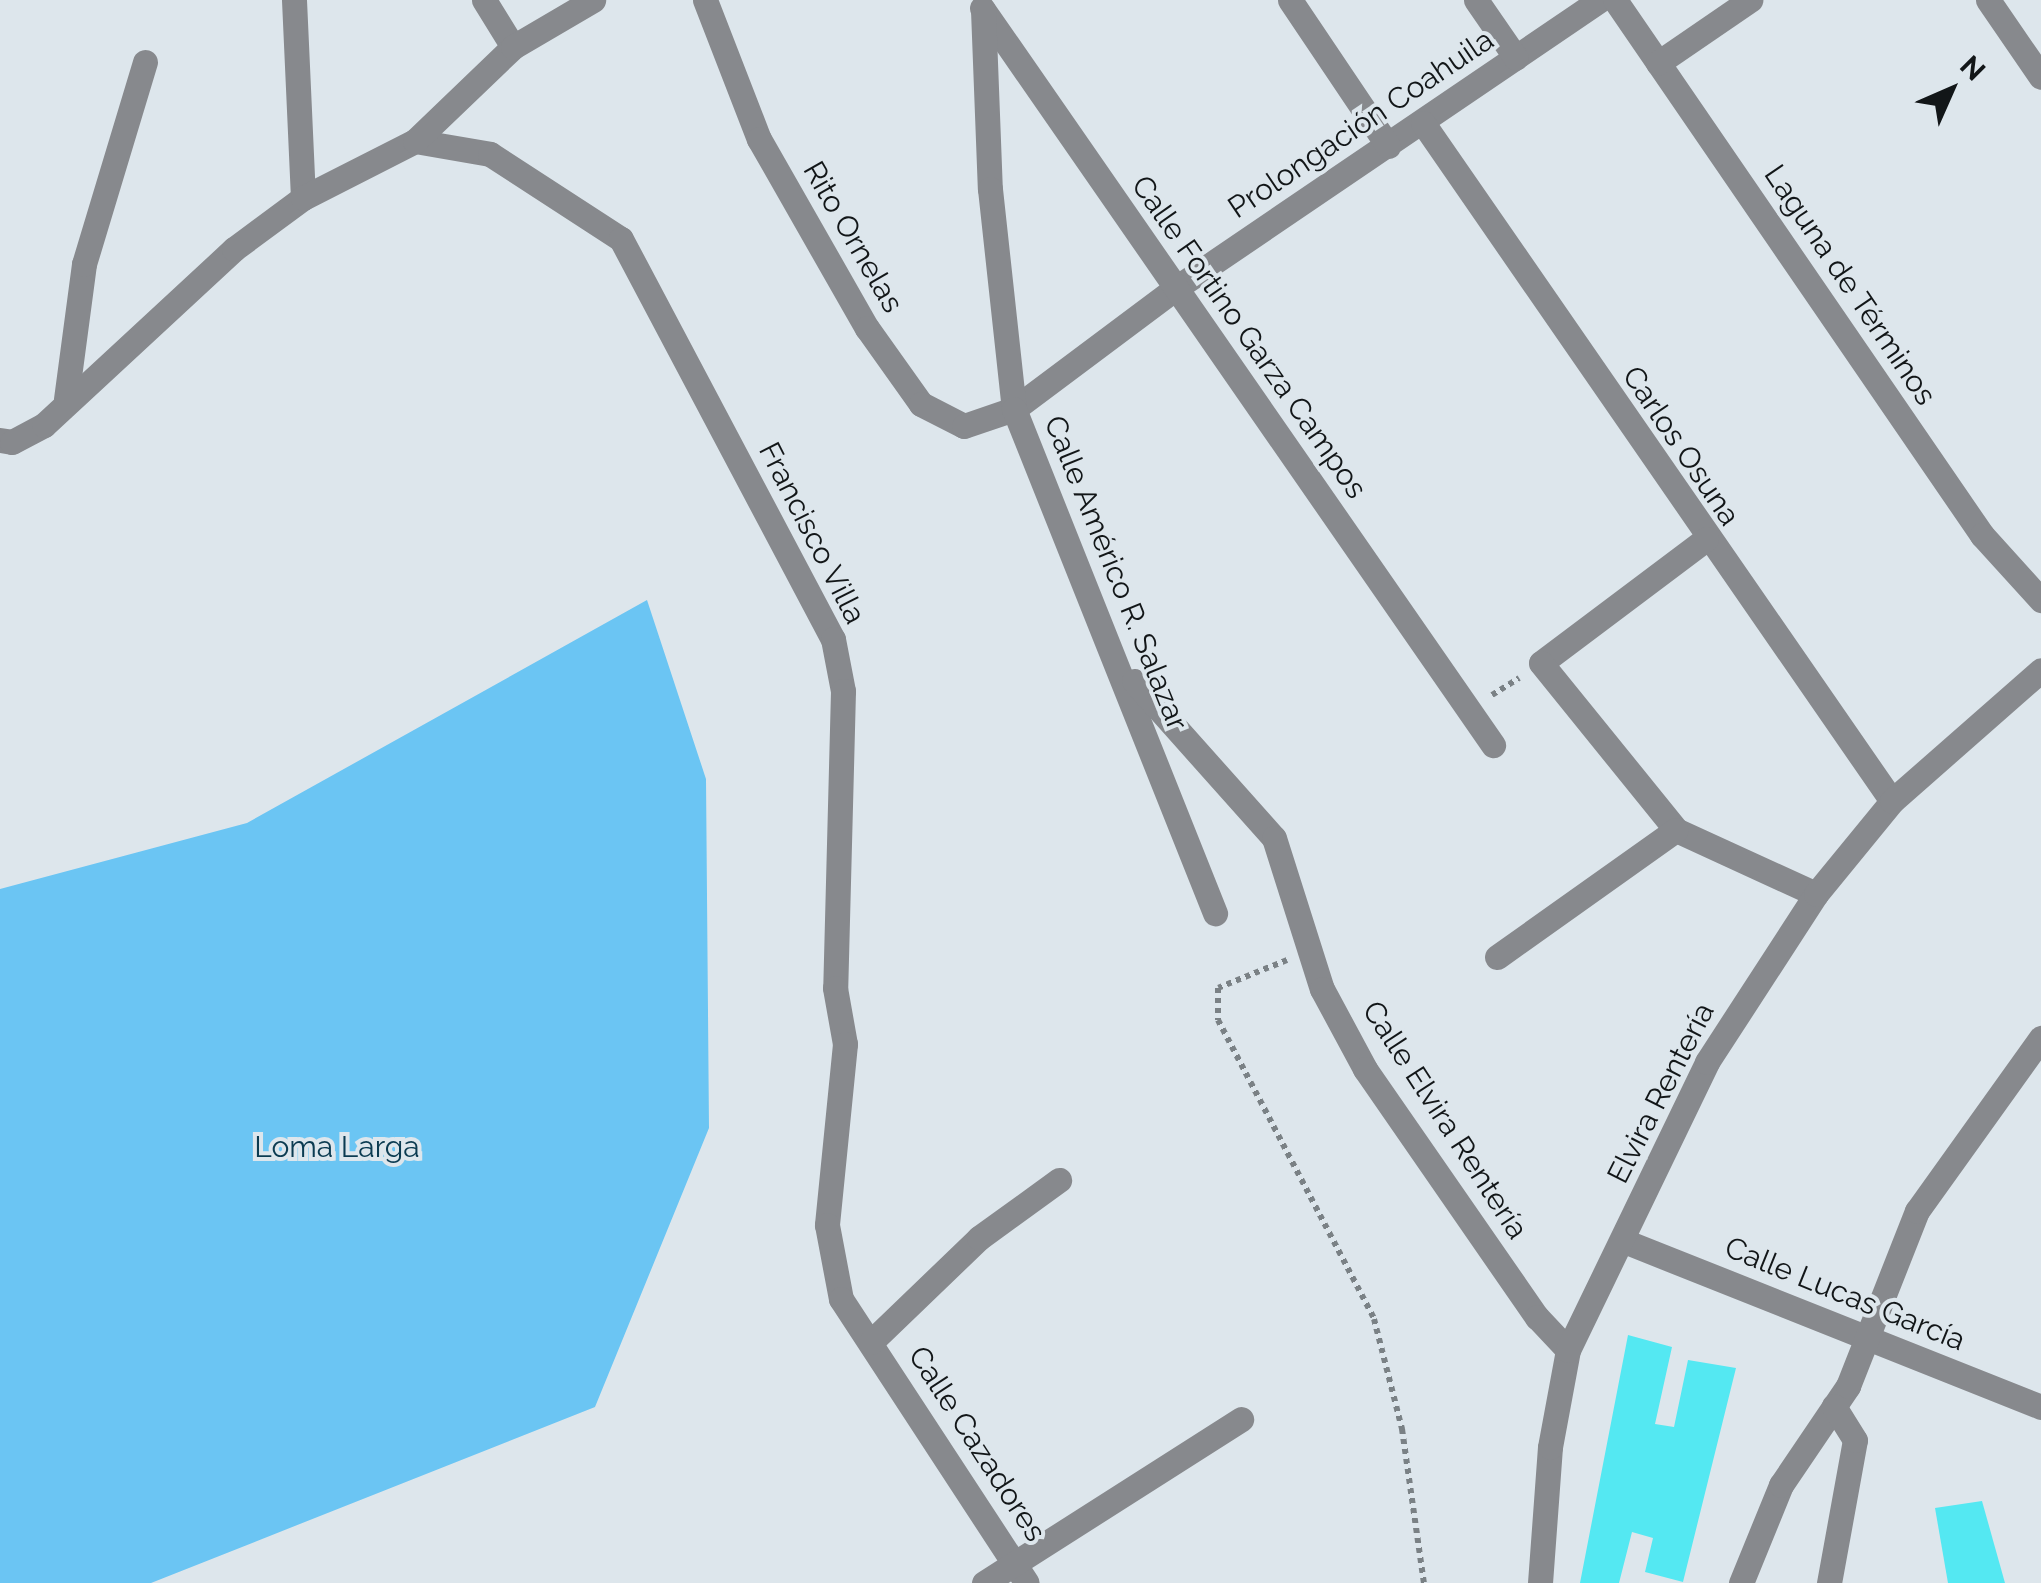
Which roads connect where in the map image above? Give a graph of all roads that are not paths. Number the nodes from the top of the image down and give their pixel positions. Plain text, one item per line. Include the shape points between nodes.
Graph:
1 (294, 0) edge
2 (484, 0) edge
3 (594, 0) edge
4 (704, 0) edge
5 (1290, 0) edge
6 (1476, 0) edge
7 (1600, 0) edge
8 (1615, 0) edge
9 (1750, 0) edge
10 (1988, 0) edge
11 (979, 5) edge
12 (513, 47) junction
13 (1516, 58) junction
14 (146, 62) dead end
15 (1658, 63) junction
16 (2041, 77) edge
17 (1422, 123) junction
18 (415, 141) junction
19 (1388, 146) junction
20 (303, 198) junction
21 (1176, 288) junction
22 (66, 399) junction
23 (1014, 409) junction
24 (0, 440) edge
25 (1706, 539) junction
26 (2041, 600) edge
27 (1124, 670) junction
28 (2041, 670) edge
29 (1493, 745) dead end
30 (1892, 801) junction
31 (1676, 830) junction
32 (1816, 894) junction
33 (1215, 913) dead end
34 (1497, 957) dead end
35 (2041, 1038) edge
36 (1059, 1180) dead end
37 (1624, 1241) junction
38 (1868, 1338) junction
39 (872, 1342) junction
40 (1568, 1350) junction
41 (1834, 1406) junction
42 (2041, 1407) edge
43 (1241, 1419) dead end
44 (1021, 1572) edge
45 (984, 1583) edge
46 (1540, 1583) edge
47 (1742, 1583) edge
48 (1829, 1583) edge

1 - 20 street
2 - 12 street
3 - 12 street
4 - 23 street, Rito Ornelas via 773,166 902,380 921,404 951,423 981,423
5 - 19 street
6 - 13 street
7 - 13 street, Prolongación Coahuila
8 - 15 street, Laguna de Términos
9 - 15 street
10 - 16 street
11 - 21 street, Calle Fortino Garza Campos
11 - 23 street, Calle Américo R. Salazar
12 - 18 street
13 - 17 street, Prolongación Coahuila
14 - 22 street via 84,264
15 - 26 street, Laguna de Términos via 1982,535
17 - 19 street, Prolongación Coahuila
17 - 25 street, Carlos Osuna
18 - 20 street
18 - 39 street, Francisco Villa via 490,154 621,238 833,639 843,706 835,988 845,1044 827,1225 842,1298
19 - 21 street, Prolongación Coahuila
20 - 22 street via 234,248
21 - 23 street, Prolongación Coahuila
21 - 29 street, Calle Fortino Garza Campos
22 - 24 street via 44,425 12,442
23 - 27 street, Calle Américo R. Salazar
25 - 30 street, Carlos Osuna
25 - 31 street via 1541,663
27 - 33 street, Calle Américo R. Salazar
27 - 40 street, Calle Elvira Rentería via 1274,838 1322,989 1366,1070 1537,1318
28 - 30 street, Elvira Rentería
30 - 32 street, Elvira Rentería
31 - 32 street
31 - 34 street
32 - 37 street, Elvira Rentería via 1707,1062
35 - 38 street via 1917,1211
36 - 39 street via 979,1238
37 - 38 street, Calle Lucas García
37 - 40 street, Elvira Rentería
38 - 41 street
38 - 42 street, Calle Lucas García
39 - 44 street, Calle Cazadores
40 - 46 street, Elvira Rentería via 1550,1447
41 - 47 street via 1781,1485
41 - 48 street via 1856,1440
43 - 44 street
44 - 45 street

